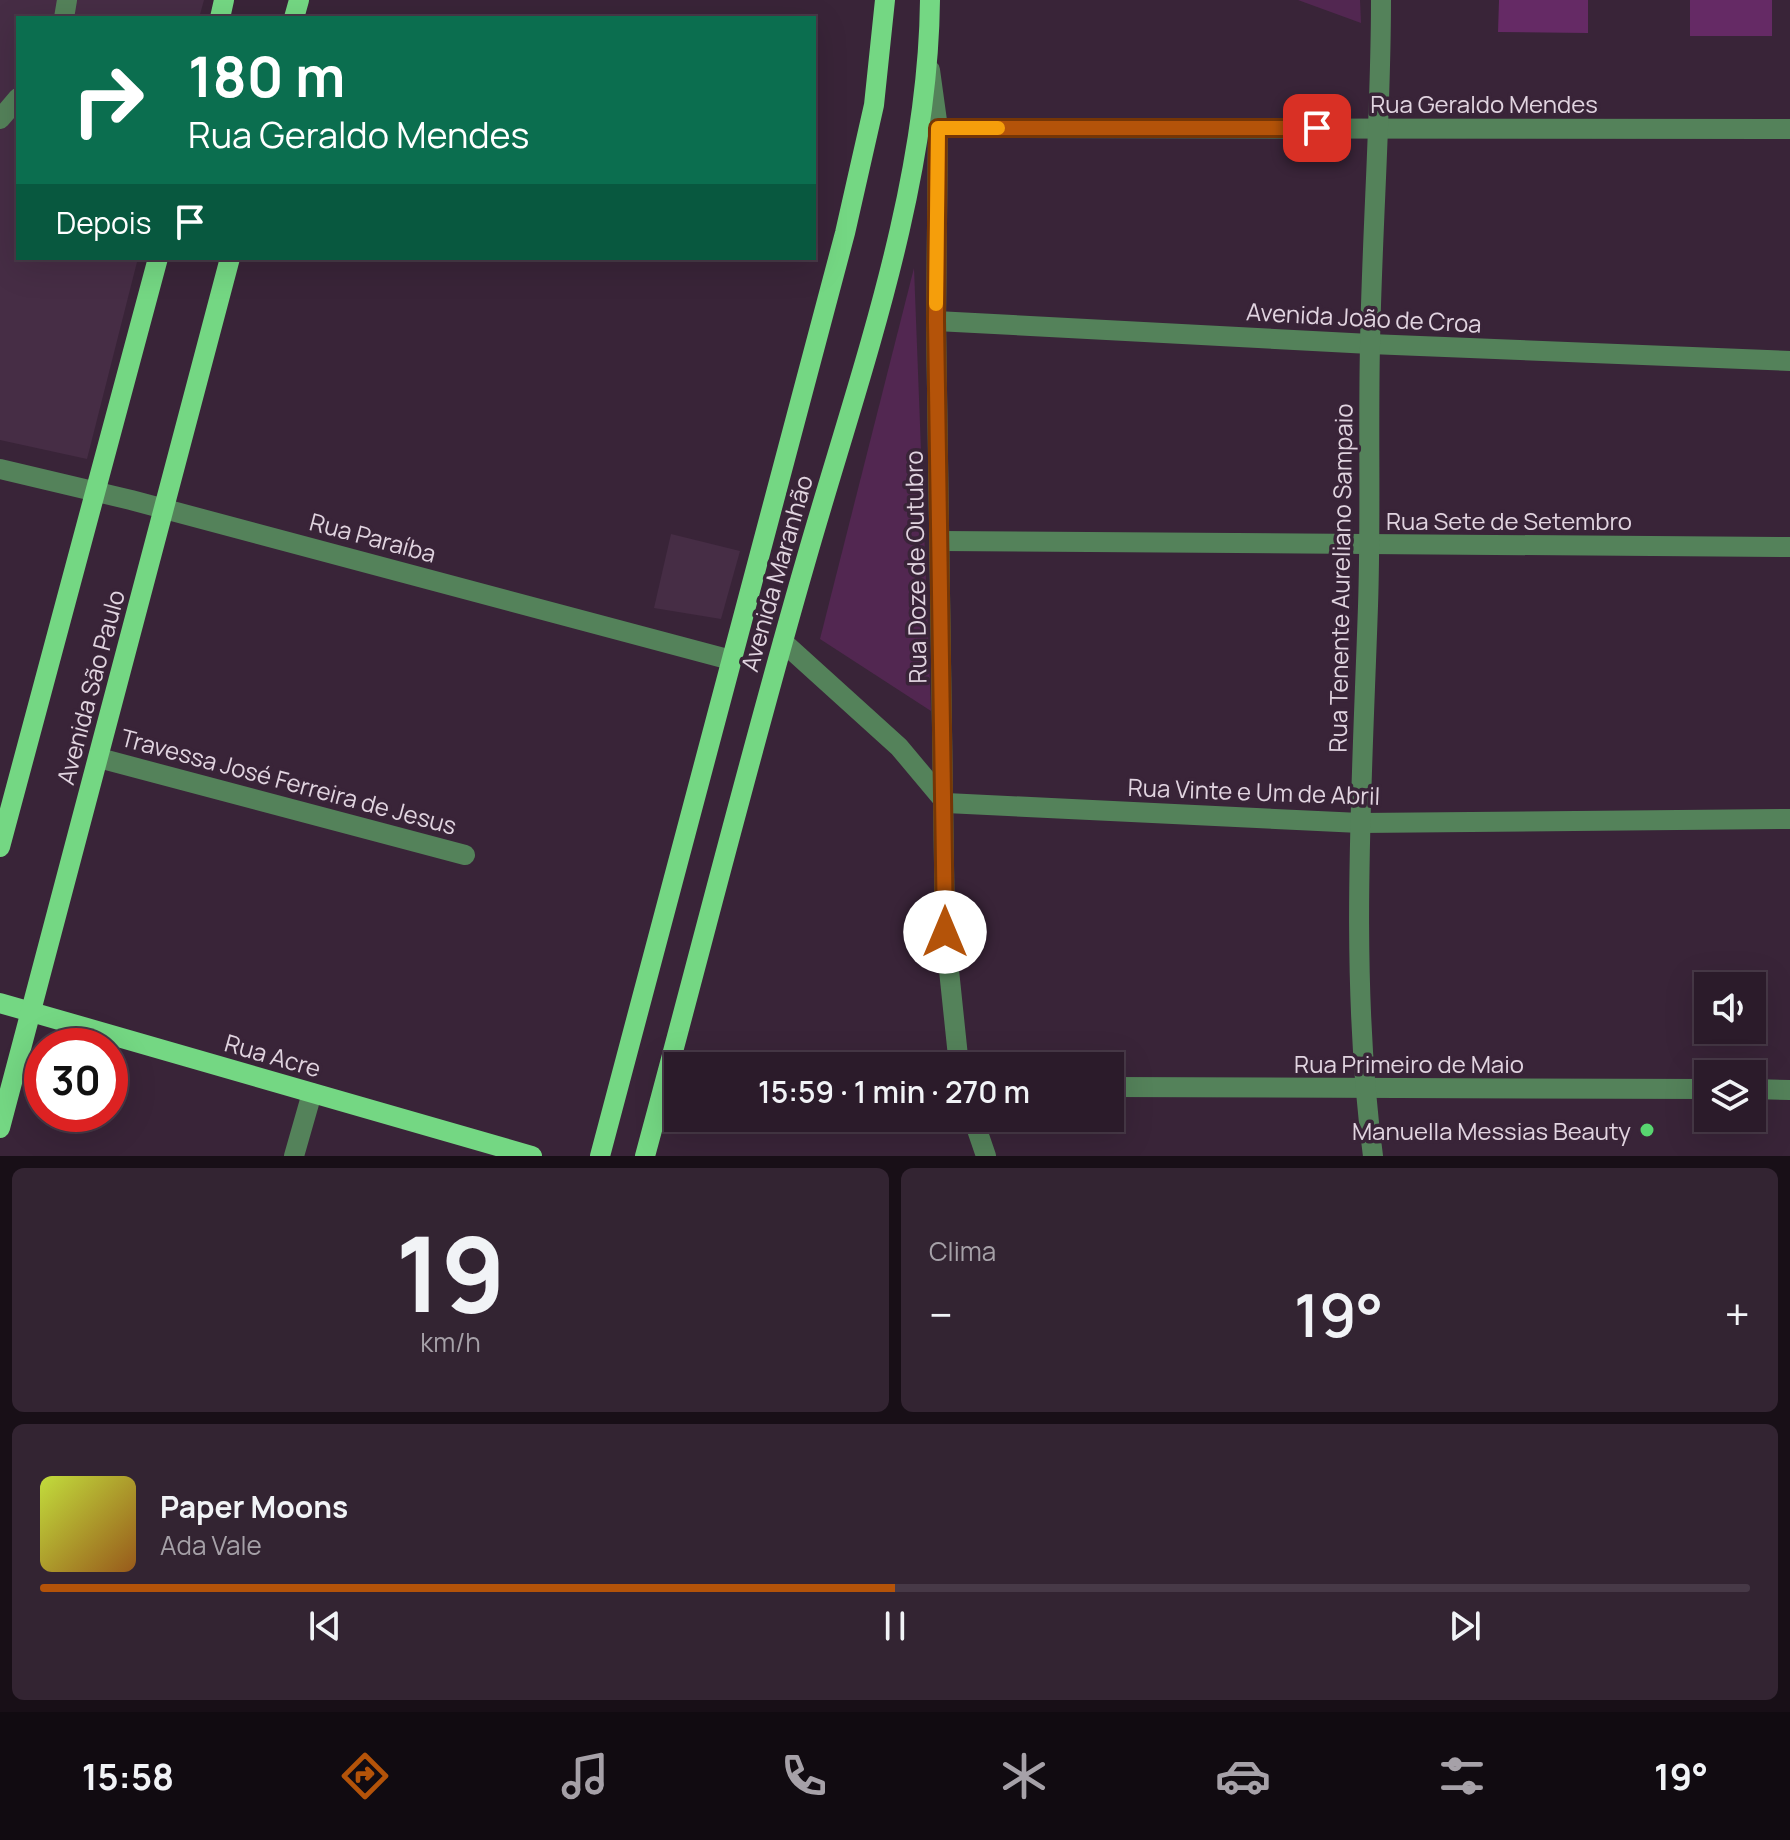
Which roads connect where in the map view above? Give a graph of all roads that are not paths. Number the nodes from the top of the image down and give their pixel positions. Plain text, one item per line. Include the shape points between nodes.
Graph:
1 (885, 0) edge
2 (930, 0) edge
3 (1381, 0) edge
4 (929, 66) junction
5 (16, 100) edge
6 (0, 119) edge
7 (938, 128) junction
8 (1381, 128) junction
9 (1790, 129) edge
10 (157, 260) edge
11 (229, 260) edge
12 (936, 321) junction
13 (1370, 344) junction
14 (1790, 361) edge
15 (0, 469) edge
16 (95, 491) junction
17 (163, 509) junction
18 (941, 541) junction
19 (1370, 546) junction
20 (1790, 547) edge
21 (783, 642) junction
22 (731, 660) junction
23 (99, 758) junction
24 (946, 803) junction
25 (1790, 819) edge
26 (1360, 823) junction
27 (0, 847) edge
28 (465, 855) dead end
29 (0, 1003) edge
30 (31, 1012) junction
31 (958, 1052) edge
32 (1124, 1087) edge
33 (1364, 1089) junction
34 (1694, 1089) edge
35 (1766, 1089) edge
36 (1790, 1090) edge
37 (312, 1093) junction
38 (0, 1128) edge
39 (978, 1132) edge
40 (294, 1156) edge
41 (532, 1156) edge
42 (600, 1156) edge
43 (645, 1156) edge
44 (986, 1156) edge
45 (1373, 1156) edge

1 - 22 main road, Avenida Maranhão via 874,105 845,233
2 - 4 main road, Avenida Maranhão
3 - 8 street, Rua Tenente Aureliano Sampaio
4 - 7 street, Rua Doze de Outubro
4 - 21 main road, Avenida Maranhão via 890,266
5 - 6 street
7 - 8 street, Rua Geraldo Mendes
7 - 12 street, Rua Doze de Outubro
8 - 9 street, Rua Geraldo Mendes
8 - 13 street, Rua Tenente Aureliano Sampaio
10 - 16 main road, Avenida São Paulo
11 - 17 main road, Avenida São Paulo
12 - 13 street, Avenida João de Croa
12 - 18 street, Rua Doze de Outubro
13 - 14 street, Avenida João de Croa
13 - 19 street, Rua Tenente Aureliano Sampaio
15 - 16 street, Rua Paraíba
16 - 17 street, Rua Paraíba
16 - 27 main road, Avenida São Paulo
17 - 22 street, Rua Paraíba
17 - 23 main road, Avenida São Paulo
18 - 19 street, Rua Sete de Setembro
18 - 24 street, Rua Doze de Outubro
19 - 20 street, Rua Sete de Setembro
19 - 26 street, Rua Tenente Aureliano Sampaio
21 - 24 street via 899,747
21 - 43 main road, Avenida Maranhão
22 - 42 main road, Avenida Maranhão
23 - 28 street, Travessa José Ferreira de Jesus
23 - 30 main road, Avenida São Paulo
24 - 26 street, Rua Vinte e Um de Abril
24 - 31 street, Rua Doze de Outubro via 945,932
25 - 26 street, Rua Vinte e Um de Abril
26 - 33 street, Rua Tenente Aureliano Sampaio
29 - 30 main road, Rua Acre
30 - 37 main road, Rua Acre
30 - 38 main road, Avenida São Paulo
32 - 33 street, Rua Primeiro de Maio
33 - 34 street, Rua Primeiro de Maio
33 - 45 street, Rua Tenente Aureliano Sampaio
35 - 36 street
37 - 40 street
37 - 41 main road, Rua Acre
39 - 44 street

